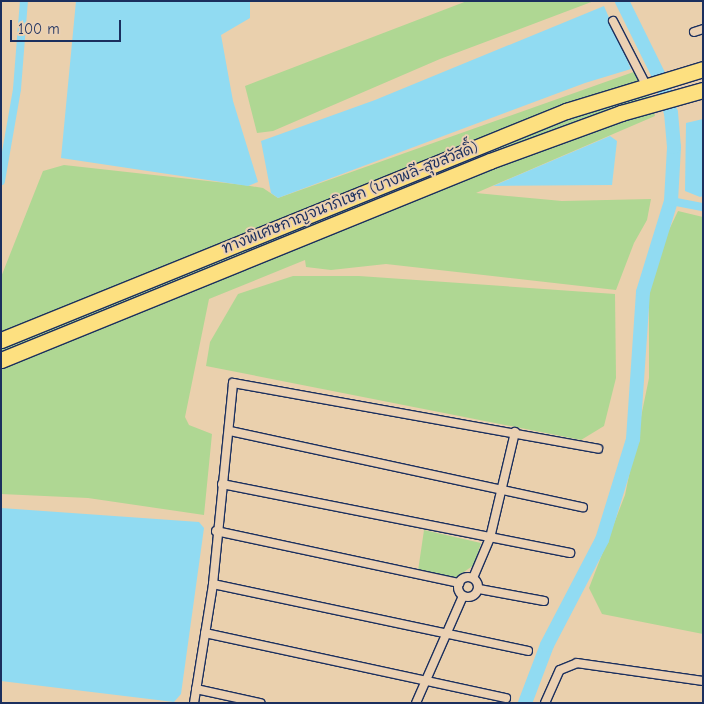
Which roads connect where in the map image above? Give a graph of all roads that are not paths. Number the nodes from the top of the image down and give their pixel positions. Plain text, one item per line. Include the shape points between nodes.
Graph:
1 (613, 21) dead end
2 (703, 30) edge
3 (694, 32) dead end
4 (703, 69) edge
5 (646, 85) junction
6 (703, 90) edge
7 (1, 340) edge
8 (1, 360) edge
9 (230, 431) junction
10 (515, 432) junction
11 (598, 449) dead end
12 (222, 484) junction
13 (503, 488) junction
14 (583, 507) dead end
15 (216, 531) junction
16 (490, 538) junction
17 (570, 553) dead end
18 (473, 578) junction
19 (213, 584) junction
20 (459, 584) junction
21 (479, 589) junction
22 (463, 596) junction
23 (544, 602) dead end
24 (205, 633) junction
25 (446, 635) junction
26 (528, 650) dead end
27 (703, 681) edge
28 (423, 683) junction
29 (196, 689) junction
30 (506, 698) dead end
31 (194, 703) edge
32 (260, 703) edge
33 (416, 703) edge
34 (545, 703) edge

1 - 5 street
2 - 3 street
4 - 5 highway, ทางพิเศษกาญจนาภิเษก (บางพลี-สุขสวัสดิ์)
5 - 7 highway, ทางพิเศษกาญจนาภิเษก (บางพลี-สุขสวัสดิ์) via 539,121
6 - 8 highway, ทางพิเศษกาญจนาภิเษก (บางพลี-สุขสวัสดิ์) via 621,113 490,160
9 - 10 street via 231,388 235,383
9 - 12 street
9 - 13 street
10 - 11 street
10 - 13 street
12 - 15 street
12 - 16 street
13 - 14 street
13 - 16 street
15 - 19 street
15 - 20 street
16 - 17 street
16 - 18 street
18 - 20 street via 463,578
18 - 21 street
19 - 24 street
19 - 25 street
20 - 22 street
21 - 22 street via 472,596
21 - 23 street
22 - 25 street
24 - 28 street
24 - 29 street
25 - 26 street
25 - 28 street
27 - 34 street via 577,663 560,670
28 - 30 street
28 - 33 street
29 - 31 street
29 - 32 street

